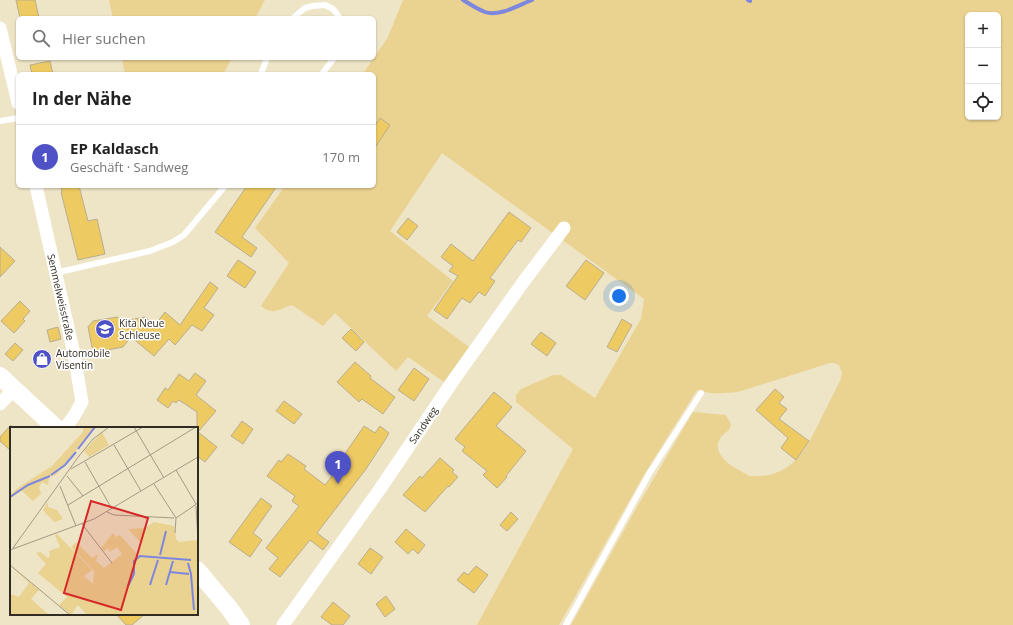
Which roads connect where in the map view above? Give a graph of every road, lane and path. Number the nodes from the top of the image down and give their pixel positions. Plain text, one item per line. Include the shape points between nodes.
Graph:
1 (295, 16) edge
2 (338, 16) edge
3 (0, 28) edge
4 (266, 60) edge
5 (332, 60) edge
6 (262, 72) edge
7 (324, 72) edge
8 (16, 95) edge
9 (16, 118) edge
10 (0, 121) edge
11 (36, 188) edge
12 (223, 188) edge
13 (564, 228) dead end
14 (55, 273) junction
15 (0, 376) edge
16 (14, 389) junction
17 (701, 393) dead end
18 (0, 404) edge
19 (55, 427) edge
20 (66, 427) edge
21 (198, 571) edge
22 (241, 625) edge
23 (283, 625) edge
24 (566, 625) edge

1 - 2 lane via 305,8 313,6 333,9
3 - 8 street
4 - 6 lane
5 - 7 lane
9 - 10 lane
11 - 14 street, Semmelweisstraße
12 - 14 lane via 184,235 173,242 150,251
13 - 23 street, Sandweg via 455,378
14 - 20 street, Semmelweisstraße via 74,354 82,402
15 - 16 main road
16 - 18 street
16 - 19 main road
17 - 24 lane via 649,474
21 - 22 main road

